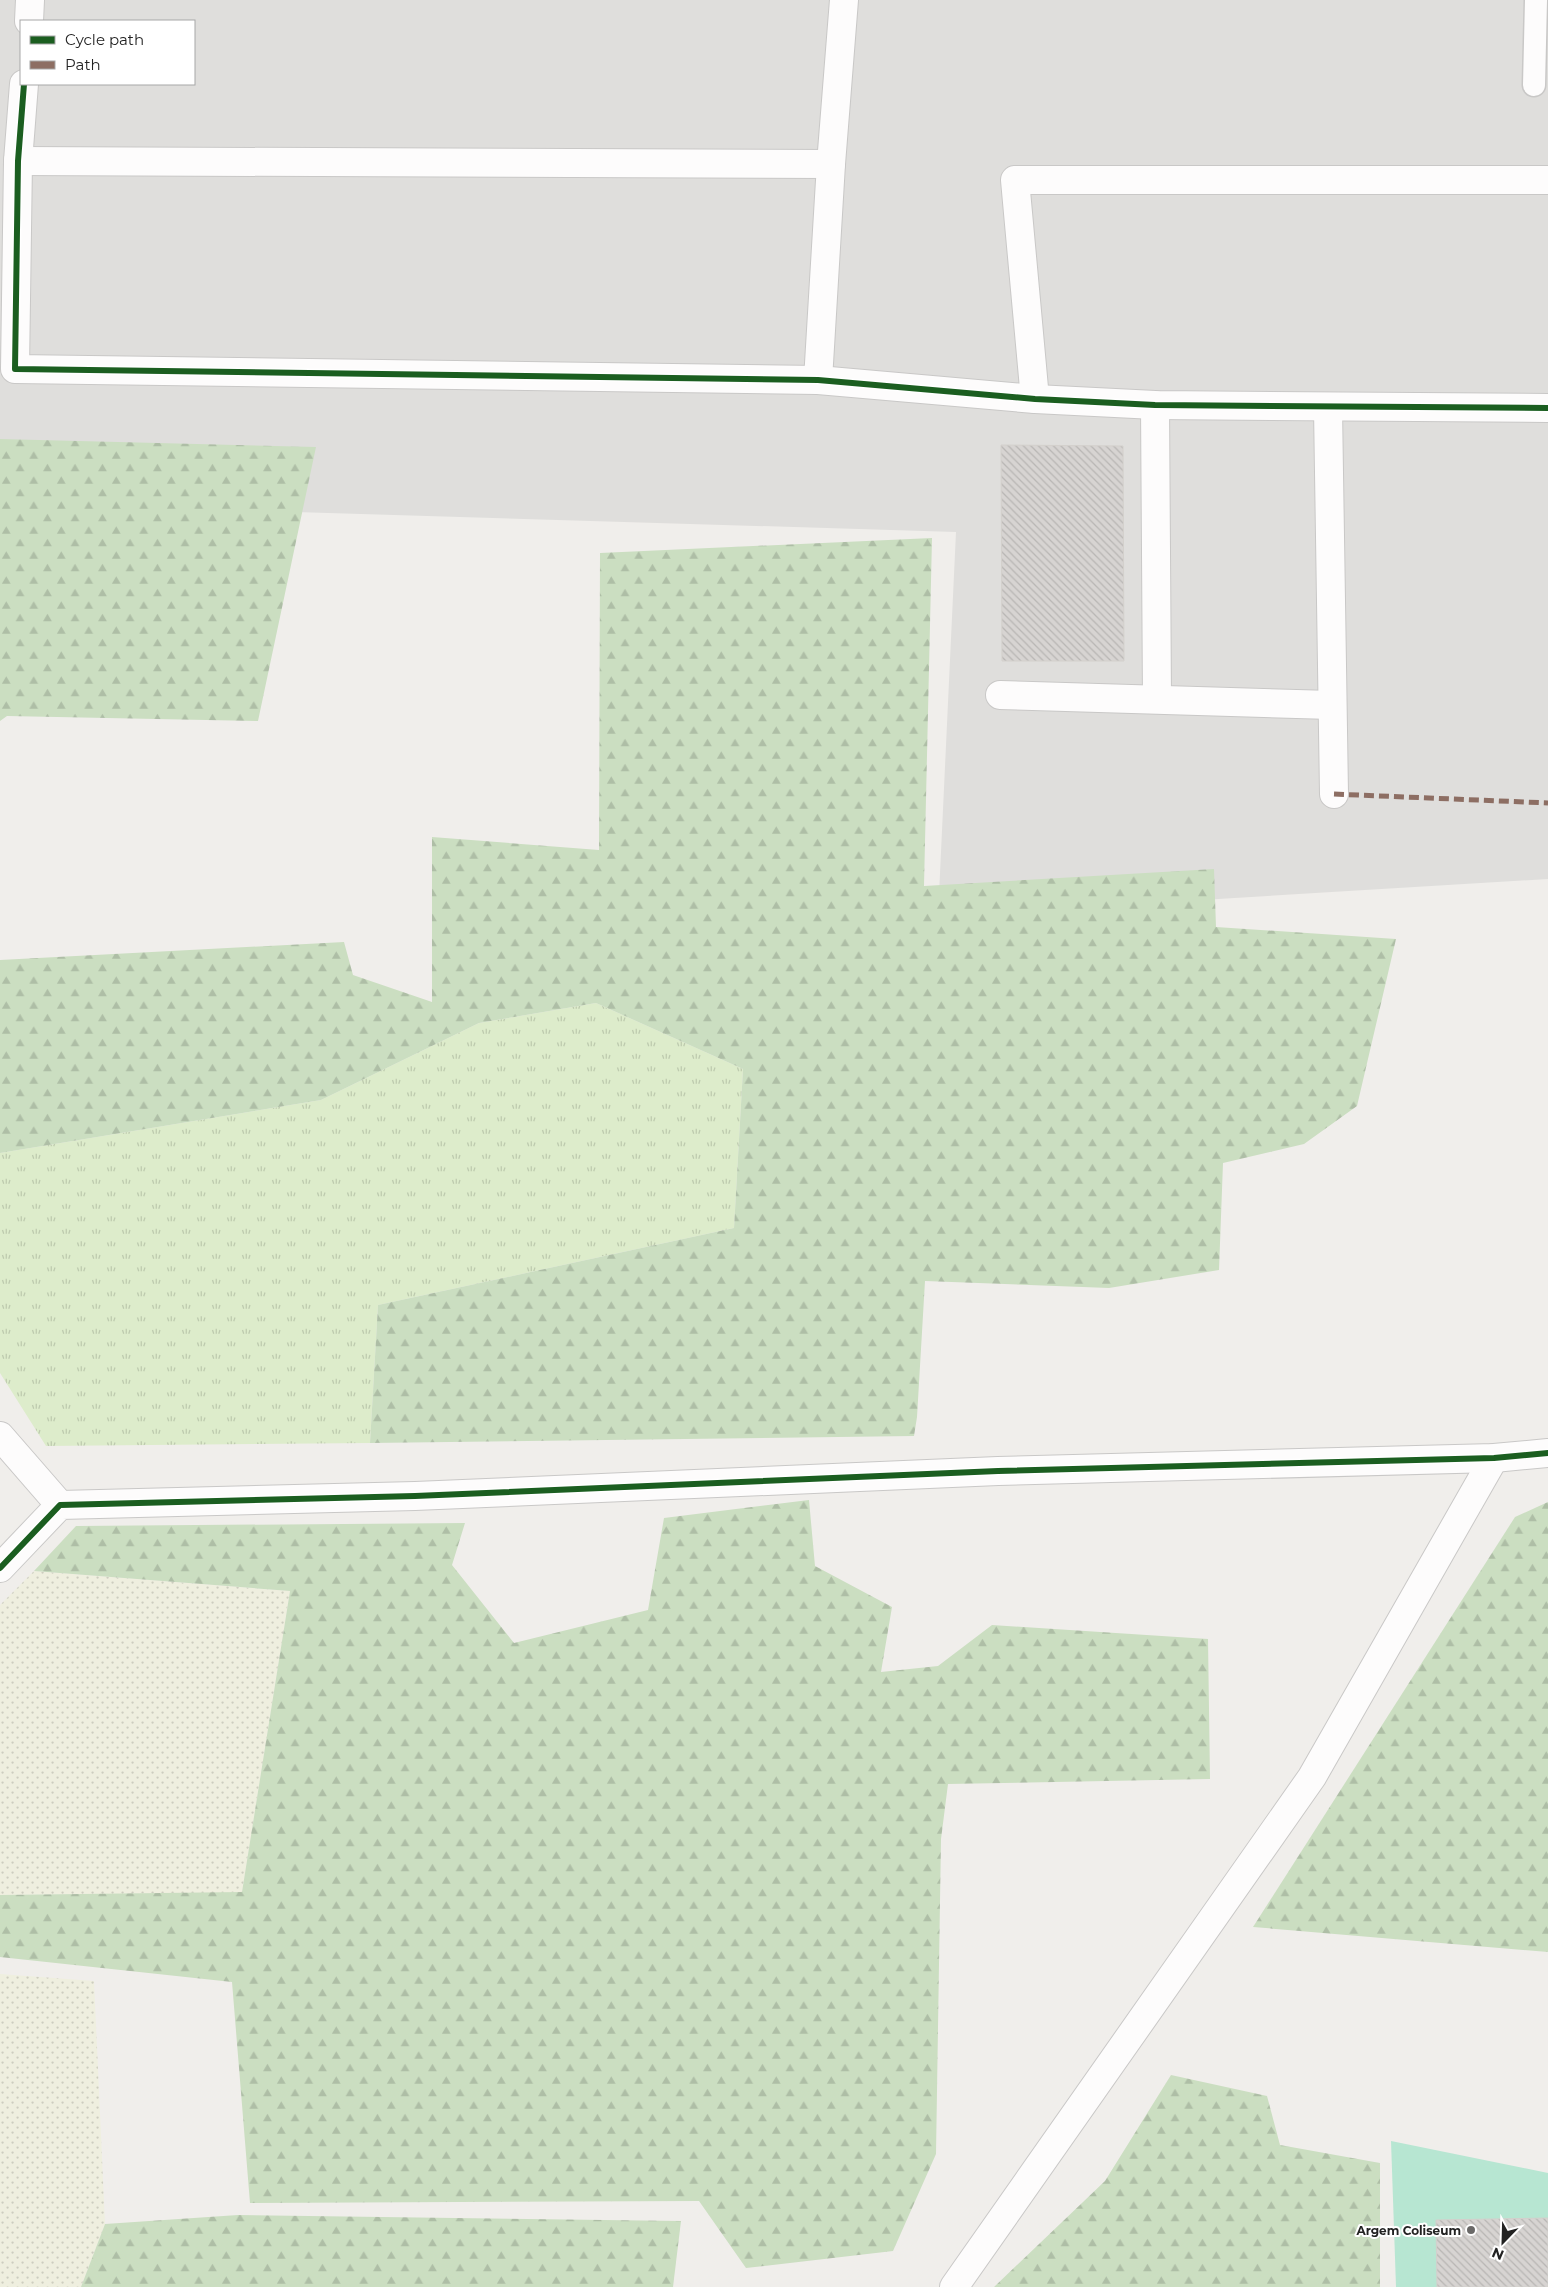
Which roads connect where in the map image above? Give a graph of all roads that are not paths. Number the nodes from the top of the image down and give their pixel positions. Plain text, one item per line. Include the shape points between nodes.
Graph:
1 (30, 0) edge
2 (844, 0) edge
3 (1536, 0) edge
4 (29, 20) edge
5 (24, 85) edge
6 (1534, 85) dead end
7 (18, 161) junction
8 (831, 164) junction
9 (1548, 180) edge
10 (818, 380) junction
11 (1035, 399) junction
12 (1155, 405) junction
13 (1328, 408) junction
14 (1548, 408) edge
15 (1000, 696) dead end
16 (1156, 699) junction
17 (1332, 705) junction
18 (1334, 794) dead end
19 (0, 1436) edge
20 (1548, 1453) edge
21 (1494, 1458) junction
22 (60, 1505) junction
23 (0, 1568) edge
24 (954, 2287) edge

1 - 4 street
2 - 8 street
3 - 6 lane
5 - 7 street
7 - 8 street
7 - 10 street via 15,369
8 - 10 street
9 - 11 street via 1015,180
10 - 11 street
11 - 12 street
12 - 13 street
12 - 16 street
13 - 14 street
13 - 17 street
15 - 16 street
16 - 17 street
17 - 18 street
19 - 22 street
20 - 21 street
21 - 22 street via 998,1471 415,1496
21 - 24 street via 1312,1778
22 - 23 street

